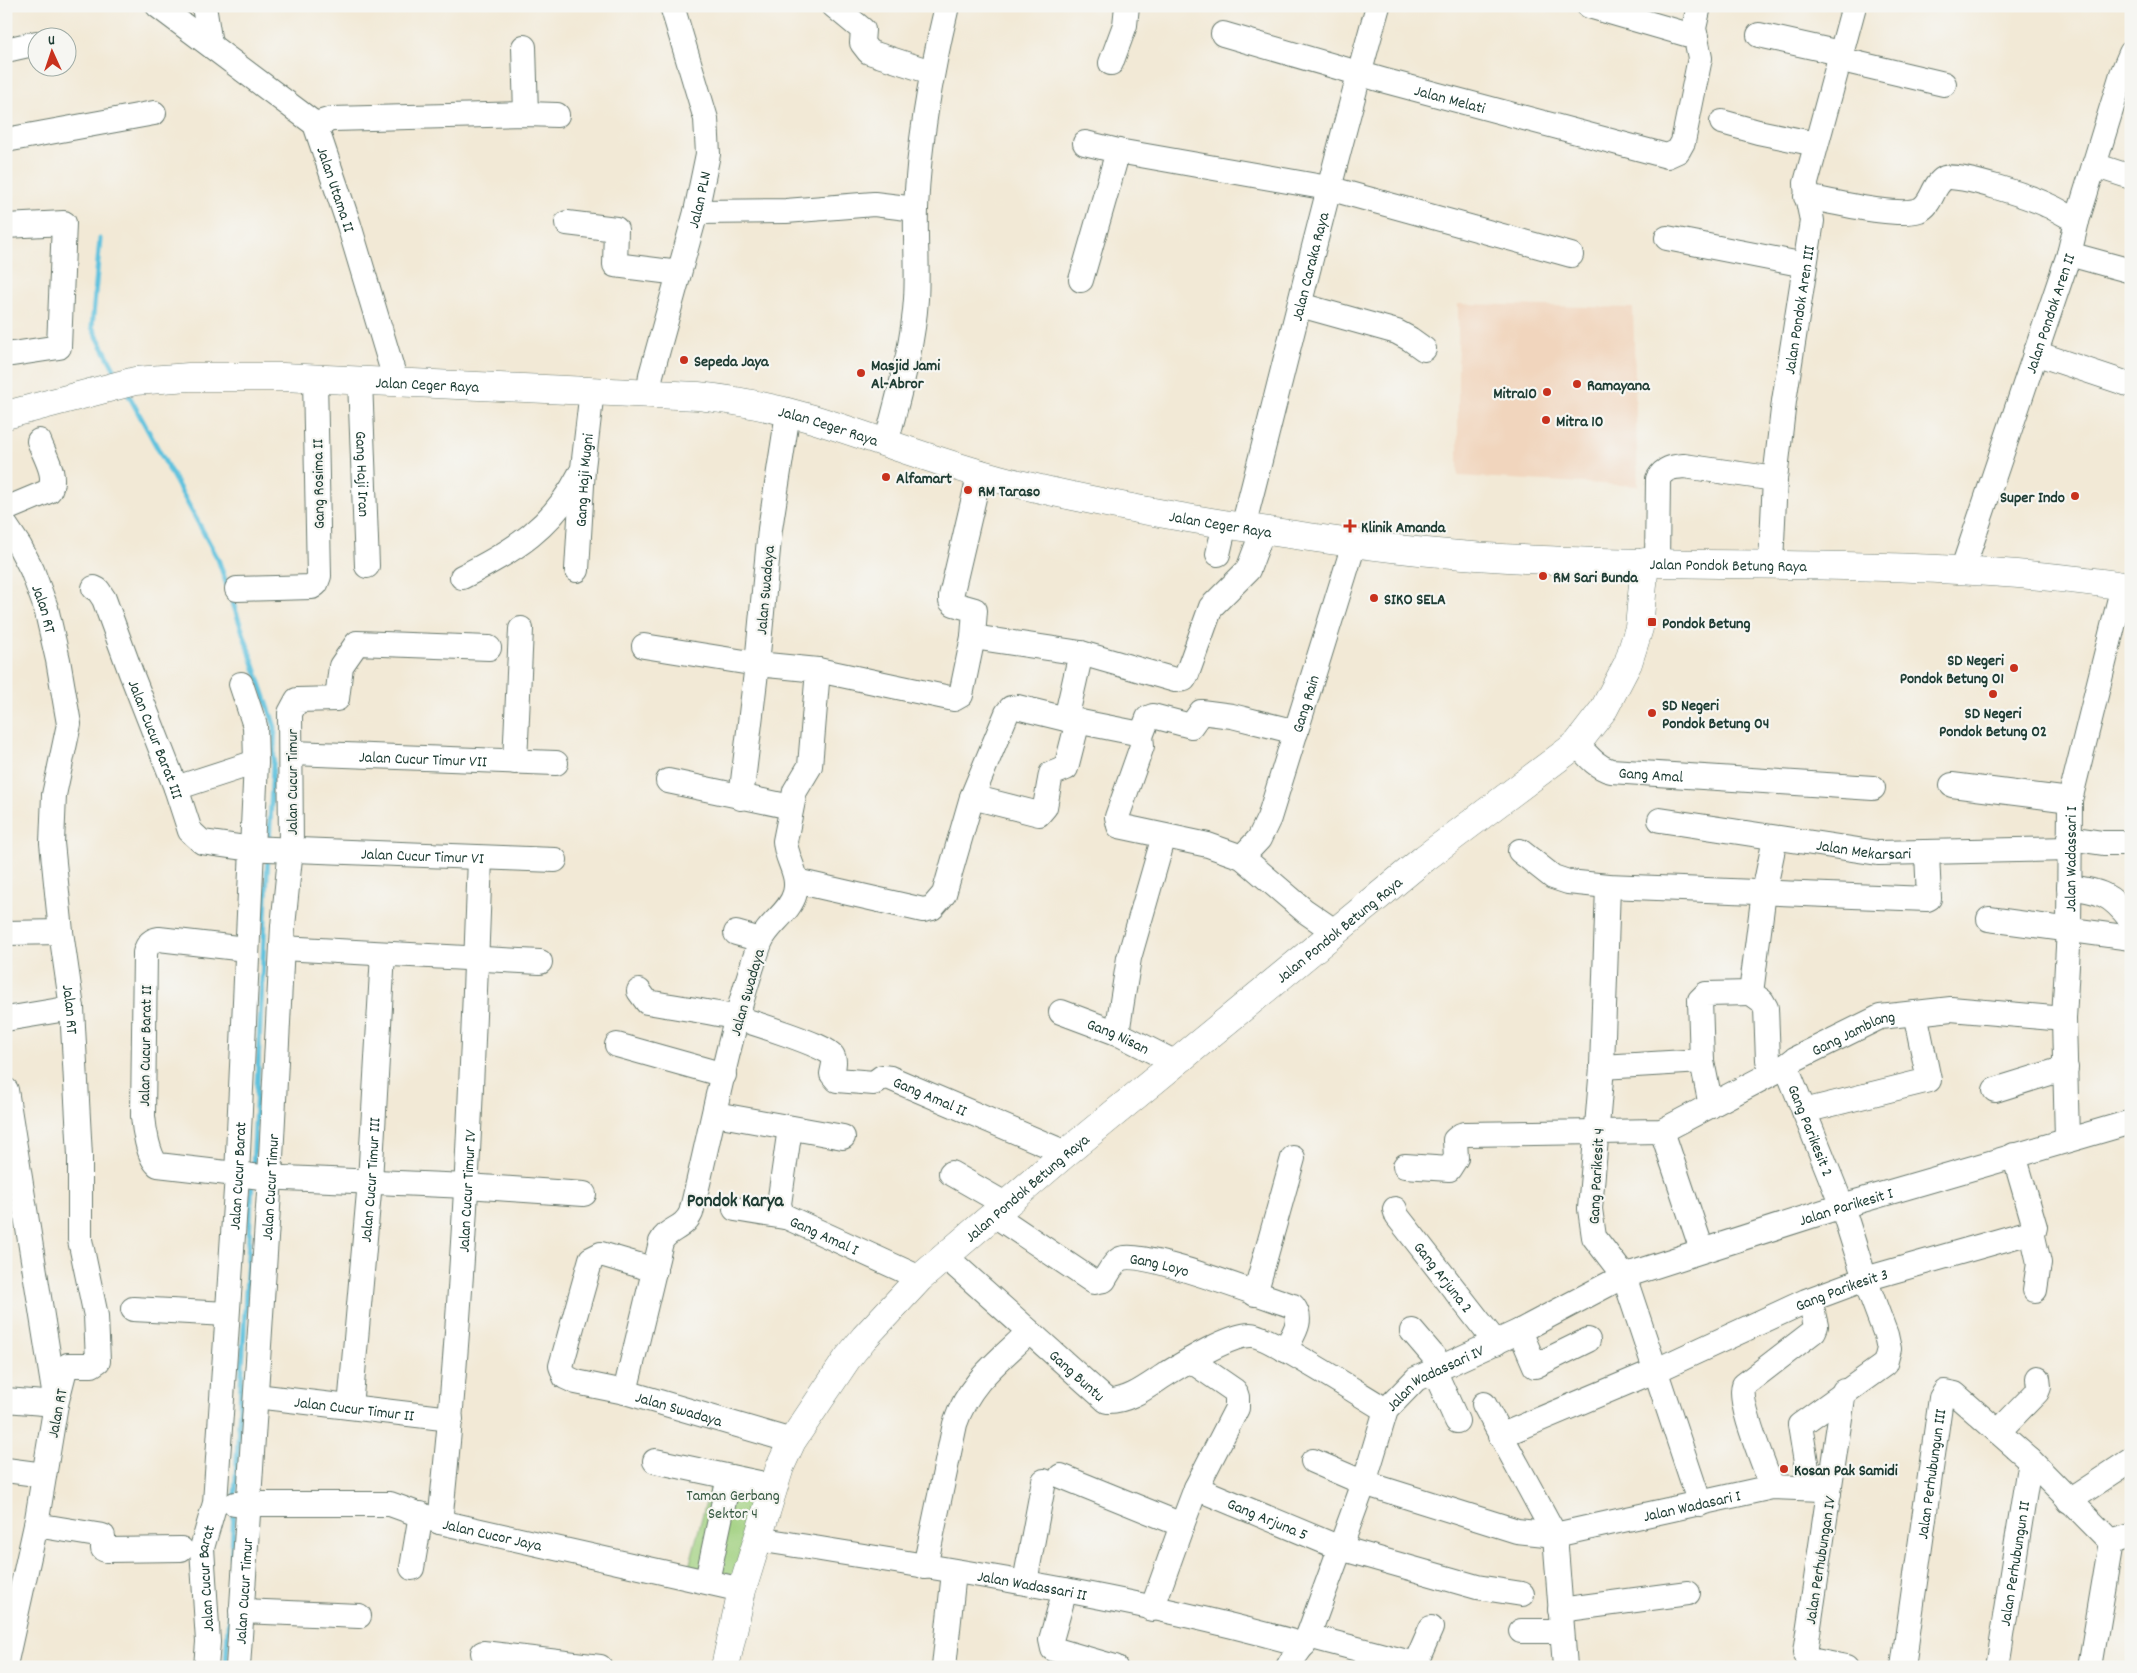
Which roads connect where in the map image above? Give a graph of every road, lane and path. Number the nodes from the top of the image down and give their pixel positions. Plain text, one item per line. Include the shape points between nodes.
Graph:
1 (158, 6) edge
2 (204, 6) edge
3 (672, 6) edge
4 (834, 6) edge
5 (947, 6) edge
6 (1127, 6) edge
7 (1378, 6) edge
8 (1589, 6) edge
9 (1699, 6) edge
10 (1854, 6) edge
11 (1223, 34) dead end
12 (1759, 35) dead end
13 (1696, 37) junction
14 (210, 44) junction
15 (28, 45) edge
16 (524, 47) dead end
17 (6, 50) edge
18 (2131, 53) edge
19 (1839, 56) junction
20 (1111, 63) dead end
21 (932, 72) junction
22 (1359, 73) junction
23 (1944, 84) dead end
24 (154, 113) dead end
25 (526, 114) junction
26 (557, 115) dead end
27 (1722, 122) dead end
28 (315, 124) junction
29 (6, 140) edge
30 (1085, 143) dead end
31 (1816, 144) junction
32 (1118, 151) junction
33 (2094, 165) junction
34 (2131, 177) edge
35 (1328, 188) junction
36 (1806, 197) junction
37 (916, 209) junction
38 (696, 212) junction
39 (2077, 221) junction
40 (566, 223) dead end
41 (6, 226) edge
42 (1667, 238) dead end
43 (2070, 254) junction
44 (1571, 255) dead end
45 (1805, 265) junction
46 (2131, 271) edge
47 (679, 273) junction
48 (1081, 280) dead end
49 (1300, 305) junction
50 (1424, 349) dead end
51 (2035, 353) junction
52 (6, 355) edge
53 (315, 379) junction
54 (360, 380) junction
55 (396, 382) junction
56 (2131, 385) edge
57 (592, 390) junction
58 (649, 393) junction
59 (788, 413) junction
60 (6, 415) edge
61 (39, 441) dead end
62 (886, 444) junction
63 (584, 468) junction
64 (980, 472) junction
65 (1775, 479) junction
66 (6, 509) edge
67 (6, 526) edge
68 (1244, 527) junction
69 (1354, 544) junction
70 (1218, 554) dead end
71 (1651, 562) junction
72 (1772, 563) junction
73 (367, 566) dead end
74 (577, 570) dead end
75 (1962, 571) junction
76 (462, 578) dead end
77 (2127, 587) edge
78 (94, 588) dead end
79 (237, 589) dead end
80 (521, 630) dead end
81 (973, 637) junction
82 (644, 646) dead end
83 (488, 648) dead end
84 (1081, 653) junction
85 (757, 664) junction
86 (818, 670) junction
87 (241, 684) dead end
88 (1072, 720) junction
89 (1296, 732) junction
90 (1141, 736) junction
91 (1577, 744) junction
92 (292, 753) junction
93 (256, 762) junction
94 (515, 762) junction
95 (556, 763) dead end
96 (668, 781) dead end
97 (1952, 785) dead end
98 (176, 788) junction
99 (1873, 788) dead end
100 (972, 797) junction
101 (740, 798) junction
102 (2070, 800) junction
103 (791, 807) junction
104 (1660, 820) dead end
105 (1164, 836) junction
106 (1775, 838) junction
107 (2131, 843) edge
108 (2069, 844) junction
109 (255, 847) junction
110 (287, 848) junction
111 (1520, 851) dead end
112 (1927, 852) junction
113 (1242, 857) junction
114 (480, 858) junction
115 (555, 860) dead end
116 (796, 881) junction
117 (1608, 886) junction
118 (2069, 887) junction
119 (1764, 892) junction
120 (1989, 919) dead end
121 (2130, 919) edge
122 (2069, 930) junction
123 (1334, 931) junction
124 (6, 932) edge
125 (61, 932) junction
126 (736, 933) dead end
127 (2131, 938) edge
128 (761, 940) junction
129 (246, 948) junction
130 (282, 948) junction
131 (383, 954) junction
132 (476, 959) junction
133 (540, 962) dead end
134 (639, 991) dead end
135 (1751, 993) junction
136 (72, 1008) junction
137 (1061, 1012) dead end
138 (1915, 1013) junction
139 (737, 1018) junction
140 (6, 1019) edge
141 (2064, 1019) junction
142 (1117, 1033) junction
143 (617, 1045) dead end
144 (1702, 1061) junction
145 (1176, 1063) junction
146 (1602, 1067) junction
147 (2066, 1068) junction
148 (1780, 1069) junction
149 (724, 1075) junction
150 (6, 1090) edge
151 (1995, 1090) dead end
152 (1711, 1106) junction
153 (1804, 1112) junction
154 (715, 1114) junction
155 (2131, 1122) edge
156 (790, 1128) junction
157 (1597, 1131) junction
158 (1662, 1131) junction
159 (843, 1137) dead end
160 (2068, 1139) junction
161 (1066, 1152) junction
162 (2014, 1155) junction
163 (1294, 1158) dead end
164 (1405, 1166) dead end
165 (951, 1173) dead end
166 (253, 1176) junction
167 (370, 1181) junction
168 (468, 1186) junction
169 (584, 1194) dead end
170 (1842, 1206) junction
171 (735, 1209) dead end
172 (999, 1209) junction
173 (1395, 1209) dead end
174 (784, 1217) junction
175 (2034, 1230) junction
176 (1702, 1250) junction
177 (945, 1256) junction
178 (655, 1270) junction
179 (1624, 1276) junction
180 (920, 1278) junction
181 (1865, 1279) junction
182 (2035, 1290) dead end
183 (1256, 1294) junction
184 (1810, 1300) junction
185 (133, 1309) dead end
186 (227, 1314) junction
187 (1412, 1331) dead end
188 (1520, 1331) junction
189 (1029, 1332) junction
190 (1588, 1340) dead end
191 (1496, 1343) junction
192 (1285, 1350) junction
193 (1190, 1360) junction
194 (1438, 1368) junction
195 (1657, 1370) junction
196 (2038, 1378) dead end
197 (1844, 1391) junction
198 (625, 1392) junction
199 (256, 1396) junction
200 (6, 1400) edge
201 (56, 1404) junction
202 (1484, 1404) dead end
203 (350, 1407) junction
204 (1386, 1410) junction
205 (451, 1419) junction
206 (1457, 1420) dead end
207 (1998, 1432) junction
208 (1500, 1436) junction
209 (792, 1441) junction
210 (2030, 1460) junction
211 (2131, 1460) edge
212 (655, 1461) dead end
213 (1313, 1462) dead end
214 (6, 1470) edge
215 (44, 1475) junction
216 (1808, 1475) dead end
217 (729, 1477) junction
218 (1364, 1482) junction
219 (773, 1486) junction
220 (1772, 1487) junction
221 (1196, 1488) junction
222 (1829, 1493) junction
223 (2069, 1501) junction
224 (217, 1503) junction
225 (1700, 1504) junction
226 (246, 1505) junction
227 (430, 1518) junction
228 (36, 1525) junction
229 (1182, 1525) junction
230 (1555, 1535) junction
231 (758, 1539) junction
232 (2121, 1539) edge
233 (1340, 1548) junction
234 (181, 1549) dead end
235 (925, 1567) junction
236 (412, 1568) dead end
237 (954, 1572) junction
238 (708, 1581) junction
239 (1025, 1582) junction
240 (742, 1590) junction
241 (1065, 1590) junction
242 (1688, 1593) dead end
243 (1522, 1594) dead end
244 (1152, 1609) junction
245 (241, 1611) junction
246 (359, 1616) dead end
247 (1561, 1621) junction
248 (1431, 1628) dead end
249 (1521, 1631) dead end
250 (1306, 1640) junction
251 (484, 1654) dead end
252 (6, 1661) edge
253 (1414, 1665) edge
254 (206, 1667) edge
255 (238, 1667) edge
256 (600, 1667) edge
257 (724, 1667) edge
258 (944, 1667) edge
259 (1115, 1667) edge
260 (1288, 1667) edge
261 (1565, 1667) edge
262 (1846, 1667) edge
263 (1903, 1667) edge
264 (1997, 1667) edge
265 (2090, 1667) edge

1 - 14 street
2 - 14 street
3 - 38 street, Jalan PLN via 706,120 708,154
4 - 21 street via 863,30 862,43 869,52
5 - 21 street
6 - 20 street via 1125,25
7 - 22 street, Jalan Caraka Raya
8 - 13 street
9 - 13 street via 1694,28
10 - 19 street, Jalan Pondok Aren III
11 - 22 street, Jalan Melati
12 - 19 street
13 - 22 street, Jalan Melati via 1700,58 1683,142 1678,150 1667,156
14 - 28 street
15 - 17 street
16 - 25 street
18 - 33 street, Jalan Pondok Aren II
19 - 23 street
19 - 31 street, Jalan Pondok Aren III
21 - 37 street via 921,139
22 - 35 street, Jalan Caraka Raya
24 - 29 street
25 - 26 street
25 - 28 street via 332,119
27 - 31 street
28 - 55 street, Jalan Utama II
30 - 32 street
31 - 36 street, Jalan Pondok Aren III via 1806,183
32 - 35 street
32 - 48 street
33 - 34 street
33 - 39 street, Jalan Pondok Aren II
35 - 44 street
35 - 49 street, Jalan Caraka Raya
36 - 39 street via 1888,211 1918,210 1927,205 1939,183 1952,177 1972,180 2047,204
36 - 45 street, Jalan Pondok Aren III via 1812,221
37 - 38 street via 874,204 786,211
37 - 62 street via 916,300 909,351
38 - 47 street, Jalan PLN
39 - 43 street, Jalan Pondok Aren II
40 - 47 street via 616,229 615,265
41 - 52 street via 64,223 60,347
42 - 45 street
43 - 46 street
43 - 51 street, Jalan Pondok Aren II
45 - 65 street, Jalan Pondok Aren III
47 - 58 street, Jalan PLN
49 - 50 street via 1397,332
49 - 68 street, Jalan Caraka Raya
51 - 56 street
51 - 75 street, Jalan Pondok Aren II
53 - 54 main road, Jalan Ceger Raya
53 - 60 main road, Jalan Ceger Raya via 198,377 135,381
53 - 79 street, Gang Rosima II via 319,576 312,586
54 - 55 main road, Jalan Ceger Raya
54 - 73 street, Gang Haji Iran
55 - 57 main road, Jalan Ceger Raya
57 - 58 main road, Jalan Ceger Raya
57 - 63 street, Gang Haji Mugni
58 - 59 main road, Jalan Ceger Raya via 730,400
59 - 62 main road, Jalan Ceger Raya
59 - 85 street, Jalan Swadaya via 770,529
61 - 66 street via 53,478 52,485 49,491
62 - 64 main road, Jalan Ceger Raya
63 - 74 street, Gang Haji Mugni
63 - 76 street via 554,515 501,558
64 - 68 main road, Jalan Ceger Raya via 1097,501
64 - 81 street via 951,596 954,604 975,610
65 - 71 street via 1684,466 1663,472 1658,479
65 - 72 street, Jalan Pondok Aren III
67 - 125 street, Jalan RT via 20,547 46,608 67,704 69,724 54,795 52,843
68 - 69 main road, Jalan Ceger Raya
68 - 70 street
68 - 84 street via 1248,570 1211,606 1184,679 1175,680
69 - 71 main road, Jalan Ceger Raya via 1540,560
69 - 89 street, Gang Rain
71 - 72 main road, Jalan Pondok Betung Raya
71 - 91 main road, Jalan Pondok Betung Raya via 1639,628 1628,663 1604,709
72 - 75 main road, Jalan Pondok Betung Raya
75 - 77 main road, Jalan Pondok Betung Raya
77 - 102 street, Jalan Wadassari I
78 - 98 street, Jalan Cucur Barat III via 104,599
80 - 94 street
81 - 84 street
81 - 86 street via 961,695 954,699
82 - 85 street
83 - 92 street, Jalan Cucur Timur via 357,643 342,666 337,699 297,700 293,706 290,713
84 - 88 street
85 - 86 street
85 - 101 street, Jalan Swadaya
86 - 103 street via 810,766 797,786
87 - 93 street, Jalan Cucur Barat via 255,726
88 - 90 street
88 - 100 street via 1010,708
88 - 100 street via 1066,768 1052,774 1045,807 1039,814
89 - 90 street via 1201,712 1191,726 1152,716 1148,718
89 - 113 street, Gang Rain via 1264,832
90 - 105 street via 1142,746 1117,821 1122,828
91 - 99 street, Gang Amal via 1592,761 1611,771
91 - 123 main road, Jalan Pondok Betung Raya via 1473,820
92 - 94 street, Jalan Cucur Timur VII
92 - 110 street, Jalan Cucur Timur
93 - 98 street
93 - 109 street, Jalan Cucur Barat
94 - 95 street, Jalan Cucur Timur VII
96 - 101 street
97 - 102 street
98 - 109 street, Jalan Cucur Barat III via 189,828 198,841
100 - 116 street via 944,894 932,908 923,910
101 - 103 street
102 - 108 street, Jalan Wadassari I
103 - 116 street via 785,845
104 - 106 street, Jalan Mekarsari
105 - 113 street via 1208,844
105 - 142 street via 1128,958
106 - 112 street, Jalan Mekarsari via 1878,853
106 - 119 street
107 - 108 street, Jalan Mekarsari
108 - 112 street, Jalan Mekarsari
108 - 118 street, Jalan Wadassari I
109 - 110 street, Jalan Cucur Timur VI
109 - 129 street, Jalan Cucur Barat
110 - 114 street, Jalan Cucur Timur VI
110 - 130 street, Jalan Cucur Timur
111 - 117 street via 1553,877 1568,882
112 - 119 street via 1928,899
113 - 123 street
114 - 115 street, Jalan Cucur Timur VI
114 - 132 street, Jalan Cucur Timur IV
116 - 128 street, Jalan Swadaya via 791,901
117 - 119 street
117 - 146 street, Gang Parikesit 4
118 - 121 street via 2099,891 2119,904
118 - 122 street, Jalan Wadassari I
119 - 135 street
120 - 122 street
122 - 127 street
122 - 141 street, Jalan Wadassari I
123 - 145 main road, Jalan Pondok Betung Raya
124 - 125 street
125 - 136 street, Jalan RT
126 - 128 street
128 - 139 street, Jalan Swadaya
129 - 166 street, Jalan Cucur Barat
129 - 166 street, Jalan Cucur Barat II via 159,939 149,943 145,953 144,1127 152,1158 161,1166
130 - 131 street
130 - 166 street, Jalan Cucur Timur
131 - 132 street
131 - 167 street, Jalan Cucur Timur III
132 - 133 street
132 - 168 street, Jalan Cucur Timur IV
134 - 139 street via 647,1002
135 - 144 street via 1706,994 1700,1000
135 - 148 street, Gang Parikesit 2 via 1766,1008 1768,1060
136 - 140 street
136 - 201 street, Jalan RT via 80,1156 80,1240 96,1316 98,1361 92,1365 68,1365
137 - 142 street, Gang Nisan
138 - 141 street, Gang Jamblang via 1951,1010
138 - 148 street, Gang Jamblang via 1880,1017
138 - 153 street via 1929,1080
139 - 149 street, Jalan Swadaya
139 - 161 street, Gang Amal II via 831,1053 834,1061 832,1074 836,1080 874,1084 882,1077 890,1078
141 - 147 street, Jalan Wadassari I
142 - 145 street, Gang Nisan
143 - 149 street
144 - 146 street
144 - 152 street
145 - 161 main road, Jalan Pondok Betung Raya
146 - 157 street, Gang Parikesit 4
147 - 151 street
147 - 160 street, Jalan Wadassari I
148 - 152 street, Gang Jamblang
148 - 153 street, Gang Parikesit 2
149 - 154 street, Jalan Swadaya
150 - 201 street
152 - 158 street, Gang Jamblang
153 - 170 street, Gang Parikesit 2
154 - 156 street
154 - 178 street, Jalan Swadaya via 691,1213 685,1223 664,1236
155 - 160 street, Jalan Parikesit I
156 - 159 street
156 - 174 street, Gang Amal I via 779,1204
157 - 158 street
157 - 164 street via 1460,1135 1455,1140 1456,1158 1448,1169
157 - 179 street, Gang Parikesit 4 via 1591,1226 1594,1237
158 - 176 street
160 - 162 street, Jalan Parikesit I
161 - 172 main road, Jalan Pondok Betung Raya
162 - 170 street, Jalan Parikesit I
162 - 175 street
163 - 183 street
165 - 172 street
166 - 167 street, Jalan Cucur Barat II
166 - 186 street, Jalan Cucur Barat
166 - 199 street, Jalan Cucur Timur
167 - 168 street, Jalan Cucur Barat II
167 - 203 street, Jalan Cucur Timur III
168 - 169 street, Jalan Cucur Barat II
168 - 205 street, Jalan Cucur Timur IV
170 - 176 street, Jalan Parikesit I
170 - 181 street, Gang Parikesit 2
171 - 174 street
172 - 177 main road, Jalan Pondok Betung Raya
172 - 183 street, Gang Loyo via 1094,1282 1104,1280 1123,1258 1147,1259
173 - 191 street, Gang Arjuna 2 via 1397,1216
174 - 180 street, Gang Amal I
175 - 181 street, Gang Parikesit 3
175 - 182 street via 2039,1263
176 - 179 street, Jalan Parikesit I
177 - 180 main road, Jalan Pondok Betung Raya
177 - 189 street, Gang Buntu
178 - 198 street, Jalan Swadaya
178 - 198 street via 601,1254 592,1258 561,1366 565,1377 576,1382
179 - 188 street, Jalan Wadassari IV
179 - 195 street, Gang Parikesit 4
180 - 209 main road, Jalan Pondok Betung Raya via 847,1359
181 - 184 street, Gang Parikesit 3
181 - 197 street, Gang Parikesit 2 via 1888,1349 1885,1364
183 - 192 street, Gang Loyo via 1293,1306 1296,1311 1299,1323
184 - 195 street, Gang Parikesit 3
184 - 220 street via 1816,1326 1814,1331 1743,1389 1744,1406
185 - 186 street
186 - 224 street, Jalan Cucur Barat
187 - 194 street
188 - 190 street via 1535,1366
188 - 191 street, Jalan Wadassari IV
189 - 193 street, Gang Buntu via 1107,1401 1127,1398
189 - 235 street via 978,1380 960,1409
191 - 194 street, Jalan Wadassari IV
192 - 193 street, Gang Buntu via 1254,1334
192 - 204 street, Gang Buntu
193 - 221 street via 1235,1391 1238,1402
194 - 204 street, Jalan Wadassari IV via 1416,1379
194 - 206 street
195 - 208 street, Gang Parikesit 3
195 - 225 street, Gang Parikesit 4
196 - 207 street via 2037,1392
197 - 216 street, Gang Parikesit 2 via 1799,1426
197 - 222 street, Jalan Perhubungan IV
198 - 209 street, Jalan Swadaya
199 - 203 street, Jalan Cucur Timur II
199 - 226 street, Jalan Cucur Timur
200 - 201 street
201 - 215 street, Jalan RT
202 - 208 street
203 - 205 street, Jalan Cucur Timur II
204 - 218 street, Jalan Wadassari IV
205 - 227 street, Jalan Cucur Timur IV
207 - 210 street, Jalan Perhubungun III
207 - 263 street, Jalan Perhubungun III via 1955,1394 1945,1391 1942,1395
208 - 230 street
209 - 219 main road, Jalan Pondok Betung Raya
210 - 223 street, Jalan Perhubungun III
210 - 264 street, Jalan Perhubungun II
211 - 223 street
212 - 217 street
213 - 218 street, Jalan Wadasari I
214 - 215 street
215 - 228 street, Jalan RT
217 - 219 street
217 - 238 street
218 - 230 street, Jalan Wadasari I via 1517,1531
218 - 233 street, Jalan Wadassari IV
219 - 231 main road, Jalan Pondok Betung Raya
220 - 222 street, Jalan Wadasari I via 1822,1489
220 - 225 street, Jalan Wadasari I
221 - 229 street
221 - 233 street, Gang Arjuna 5
222 - 262 street, Jalan Perhubungan IV via 1805,1655 1810,1660
223 - 232 street, Jalan Perhubungun III
224 - 226 street, Jalan Cucor Jaya
224 - 254 street, Jalan Cucur Barat via 202,1548 208,1642
225 - 230 street, Jalan Wadasari I
226 - 227 street, Jalan Cucor Jaya via 390,1504
226 - 245 street, Jalan Cucur Timur
227 - 236 street, Jalan Cucur Timur IV
227 - 238 street, Jalan Cucor Jaya
228 - 234 street via 103,1536 103,1549 106,1550
228 - 252 street, Jalan RT
229 - 239 street via 1052,1479
229 - 244 street
230 - 247 street
231 - 235 street, Jalan Wadassari II
231 - 240 main road, Jalan Pondok Betung Raya
232 - 265 street
233 - 243 street, Gang Arjuna 5 via 1477,1587
233 - 250 street, Jalan Wadassari IV
235 - 237 street, Jalan Wadassari II
237 - 239 street, Jalan Wadassari II
237 - 258 street
238 - 240 street, Jalan Cucor Jaya
239 - 241 street, Jalan Wadassari II
240 - 257 main road, Jalan Pondok Betung Raya
241 - 244 street, Jalan Wadassari II
241 - 259 street via 1051,1640 1053,1649
242 - 247 street
244 - 250 street, Jalan Wadassari II
245 - 246 street
245 - 255 street, Jalan Cucur Timur
247 - 249 street
247 - 261 street
248 - 253 street
250 - 253 street, Jalan Wadassari II
250 - 260 street, Jalan Wadassari IV
251 - 256 street

